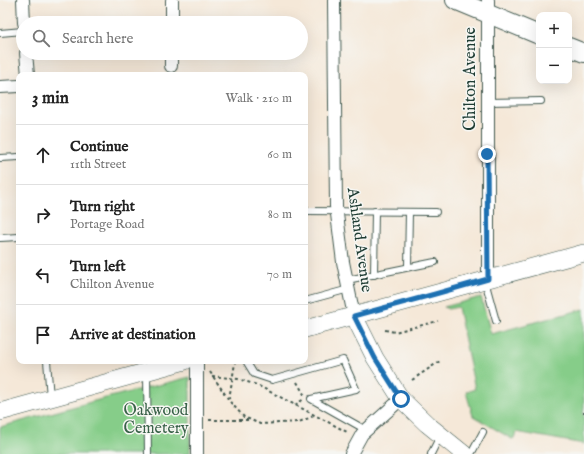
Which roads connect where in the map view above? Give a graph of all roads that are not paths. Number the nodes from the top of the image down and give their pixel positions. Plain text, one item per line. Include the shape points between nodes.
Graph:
1 (23, 0) edge
2 (172, 0) edge
3 (334, 0) edge
4 (455, 0) edge
5 (488, 7) edge
6 (24, 16) edge
7 (172, 16) edge
8 (16, 32) edge
9 (0, 33) edge
10 (536, 33) edge
11 (572, 48) edge
12 (584, 53) edge
13 (27, 60) edge
14 (171, 60) edge
15 (171, 66) dead end
16 (28, 72) edge
17 (16, 86) edge
18 (0, 87) edge
19 (541, 101) dead end
20 (487, 102) junction
21 (16, 157) edge
22 (0, 158) edge
23 (336, 210) junction
24 (308, 211) edge
25 (375, 211) junction
26 (409, 212) junction
27 (436, 212) dead end
28 (16, 237) edge
29 (0, 238) edge
30 (584, 253) edge
31 (435, 262) dead end
32 (408, 267) junction
33 (374, 275) junction
34 (486, 279) junction
35 (348, 285) junction
36 (308, 300) edge
37 (354, 316) junction
38 (496, 321) dead end
39 (308, 328) edge
40 (47, 364) edge
41 (174, 364) edge
42 (197, 364) edge
43 (248, 364) edge
44 (147, 371) junction
45 (50, 398) junction
46 (401, 399) junction
47 (0, 412) edge
48 (366, 430) junction
49 (483, 432) dead end
50 (440, 435) junction
51 (148, 454) edge
52 (197, 454) edge
53 (351, 454) edge
54 (431, 454) edge
55 (464, 454) edge
56 (471, 454) edge

1 - 6 street
2 - 7 street
3 - 23 street, Ashland Avenue
4 - 5 main road
5 - 10 main road
5 - 20 street, Chilton Avenue
8 - 9 lane
11 - 12 main road
13 - 16 street
14 - 15 street
17 - 18 street
19 - 20 lane
20 - 34 street, Chilton Avenue
21 - 22 lane
23 - 24 lane
23 - 25 lane
23 - 35 street, Ashland Avenue
25 - 26 lane
25 - 33 lane
26 - 27 lane
26 - 32 lane
28 - 29 lane
30 - 34 street
31 - 32 lane
32 - 33 lane
33 - 35 lane
34 - 37 street
34 - 38 lane
35 - 36 lane
35 - 37 street, Ashland Avenue
37 - 39 street
37 - 46 street via 375,358
40 - 45 lane
41 - 44 street
42 - 52 street
43 - 48 lane via 254,374 272,380 343,360 356,389 311,399
44 - 45 street
44 - 51 lane
45 - 47 street
46 - 48 street
46 - 50 street
48 - 53 street
49 - 56 lane
50 - 54 lane
50 - 55 street

